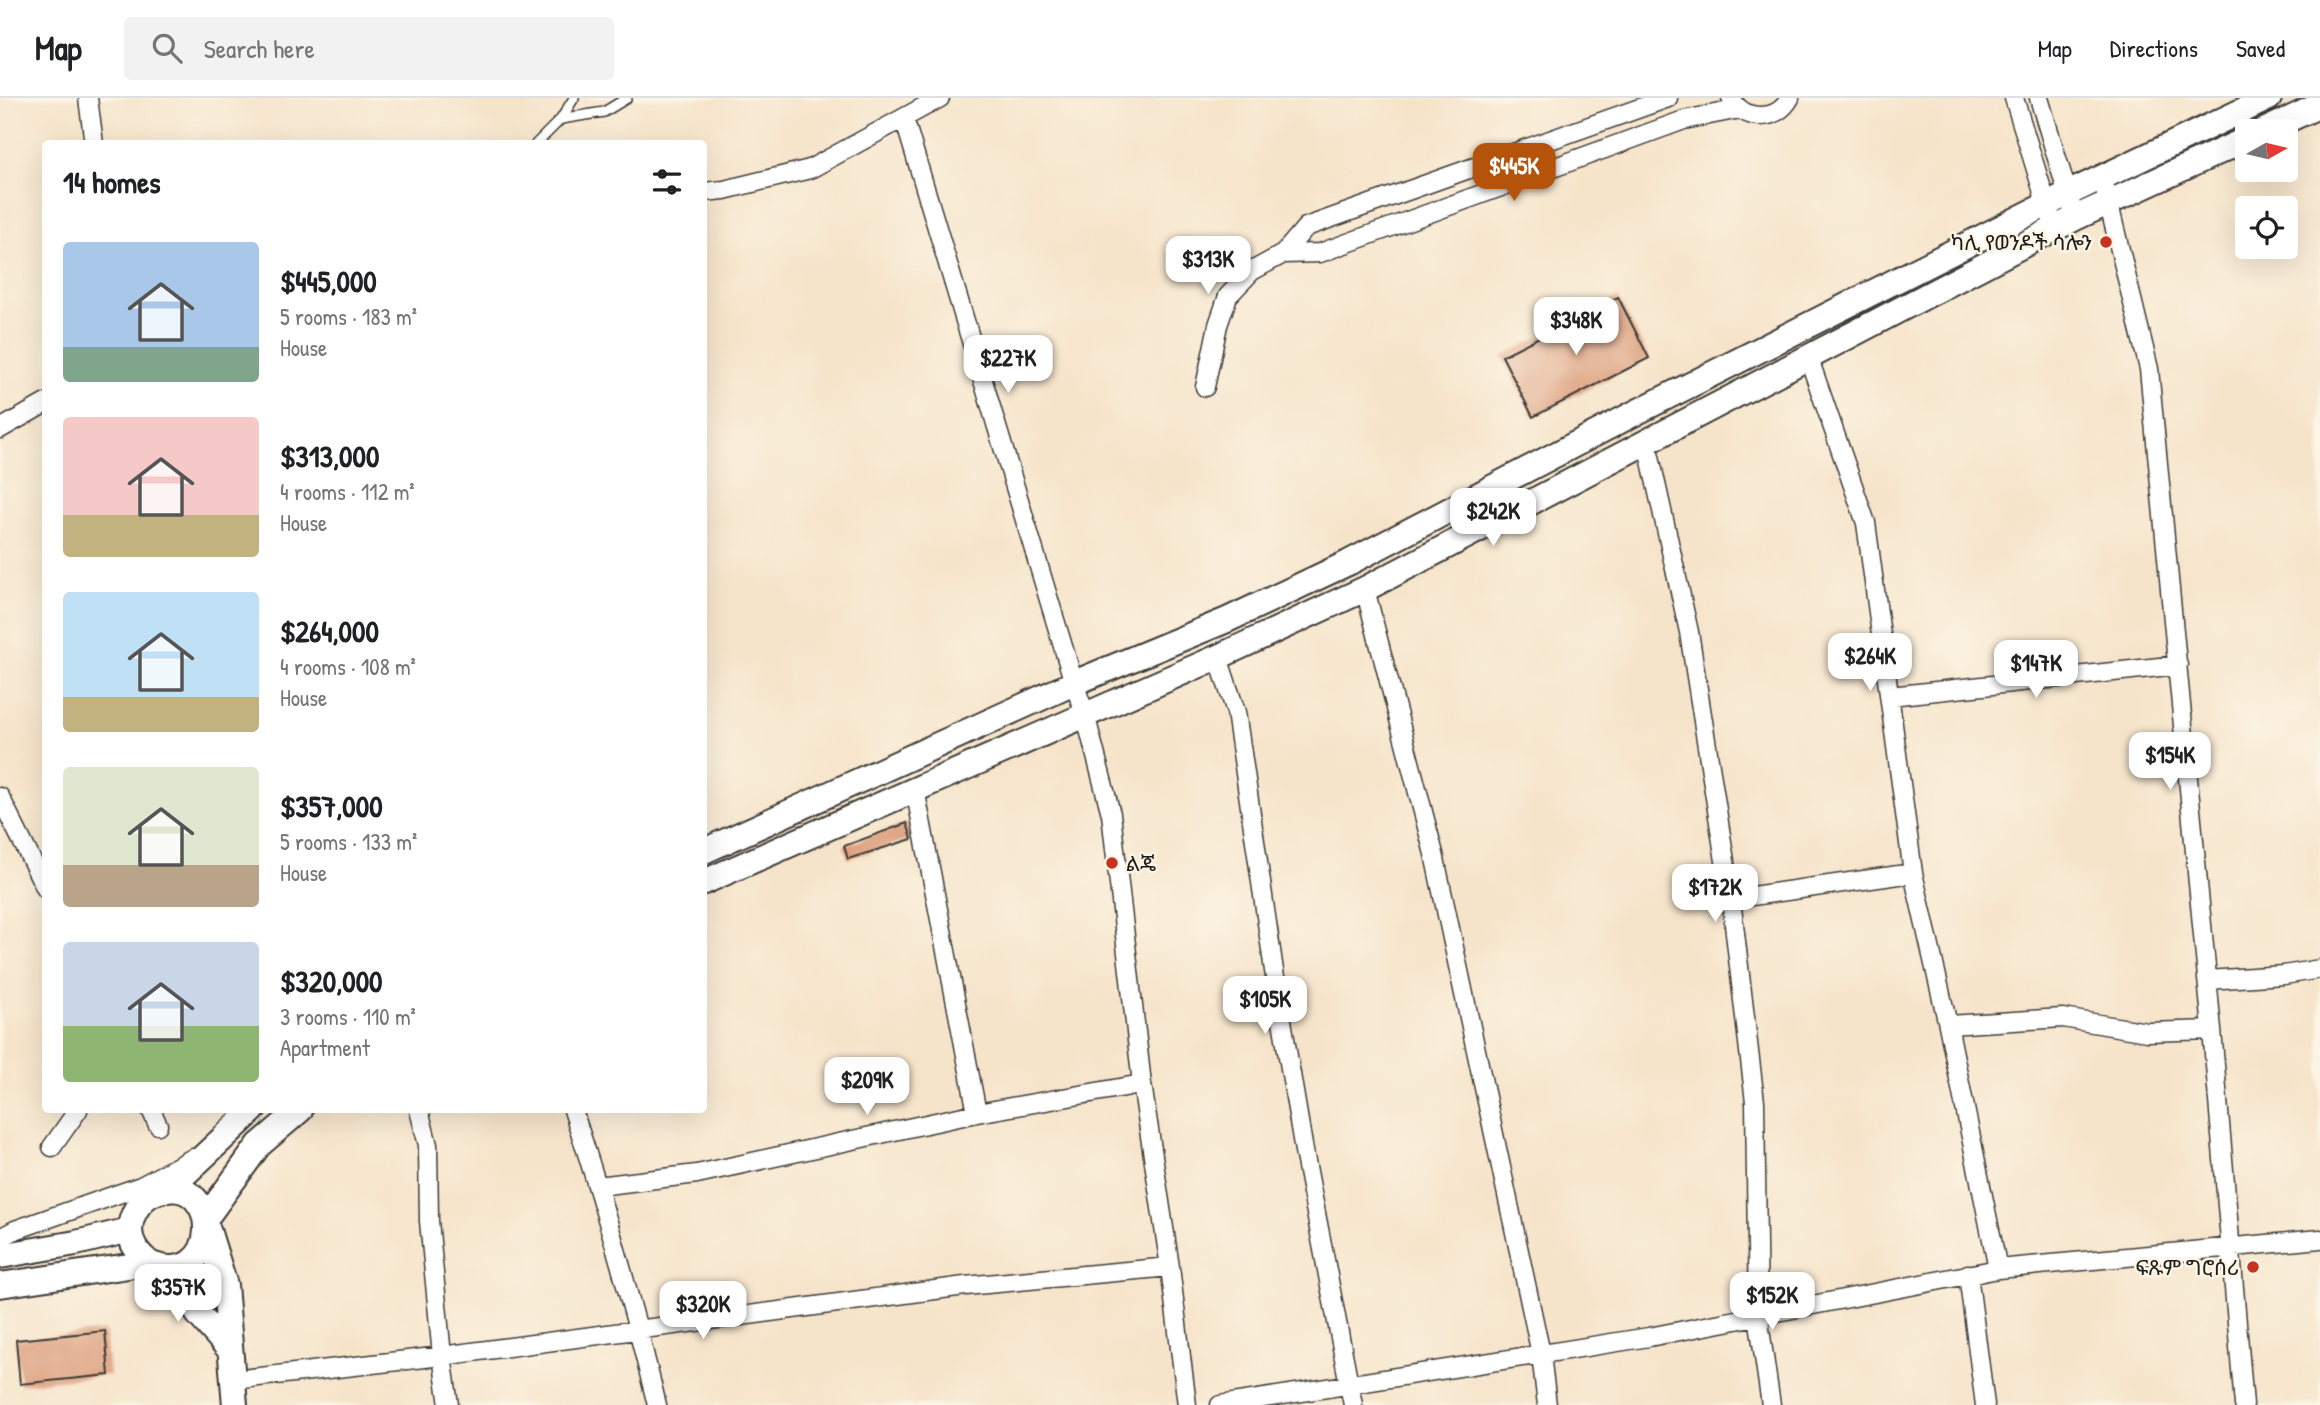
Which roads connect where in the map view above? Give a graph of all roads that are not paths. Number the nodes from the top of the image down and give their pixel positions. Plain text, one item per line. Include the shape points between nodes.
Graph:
1 (88, 98) edge
2 (574, 98) edge
3 (627, 98) edge
4 (940, 98) edge
5 (1668, 98) edge
6 (1790, 98) edge
7 (2014, 98) edge
8 (2039, 98) edge
9 (2269, 98) edge
10 (1735, 104) edge
11 (2320, 105) edge
12 (904, 118) junction
13 (562, 119) junction
14 (2290, 119) edge
15 (93, 140) edge
16 (540, 140) edge
17 (2235, 145) edge
18 (2102, 176) junction
19 (707, 192) edge
20 (2056, 199) junction
21 (2110, 202) junction
22 (2065, 224) junction
23 (1283, 254) junction
24 (1808, 356) junction
25 (1205, 387) dead end
26 (42, 405) edge
27 (0, 429) edge
28 (1647, 443) junction
29 (1365, 589) junction
30 (1218, 657) junction
31 (2178, 665) junction
32 (1074, 683) junction
33 (1890, 696) junction
34 (1085, 714) junction
35 (915, 789) junction
36 (0, 797) edge
37 (707, 850) edge
38 (1913, 873) junction
39 (42, 881) edge
40 (707, 881) edge
41 (1731, 899) junction
42 (2320, 969) edge
43 (2207, 980) junction
44 (1948, 1025) junction
45 (2212, 1030) junction
46 (1142, 1084) junction
47 (76, 1113) edge
48 (250, 1113) edge
49 (296, 1113) edge
50 (420, 1113) edge
51 (574, 1113) edge
52 (977, 1113) junction
53 (52, 1147) dead end
54 (209, 1150) junction
55 (598, 1186) junction
56 (168, 1190) junction
57 (207, 1224) junction
58 (130, 1230) junction
59 (0, 1238) edge
60 (2320, 1239) edge
61 (2231, 1247) junction
62 (0, 1256) edge
63 (159, 1266) junction
64 (1170, 1267) junction
65 (1998, 1269) junction
66 (1968, 1274) junction
67 (0, 1285) edge
68 (1758, 1315) junction
69 (639, 1330) junction
70 (229, 1349) junction
71 (1541, 1354) junction
72 (442, 1356) junction
73 (233, 1380) junction
74 (1349, 1385) junction
75 (235, 1405) edge
76 (449, 1405) edge
77 (657, 1405) edge
78 (1187, 1405) edge
79 (1220, 1405) edge
80 (1353, 1405) edge
81 (1547, 1405) edge
82 (1771, 1405) edge
83 (1985, 1405) edge
84 (2244, 1405) edge

1 - 15 street
2 - 13 lane
3 - 13 lane via 604,112
4 - 12 street
5 - 23 street via 1306,228
6 - 10 street via 1773,114 1758,117
7 - 20 street
8 - 20 street
9 - 18 main road
10 - 23 street via 1320,253
11 - 14 main road
12 - 19 street via 810,169
12 - 32 street
13 - 16 lane
17 - 21 main road
18 - 20 main road
18 - 21 street
20 - 22 street
20 - 32 main road via 1348,563 1227,620
21 - 22 main road
21 - 31 street via 2149,369
22 - 24 main road
23 - 25 street via 1252,271 1228,296
24 - 28 main road
24 - 33 street via 1866,523
26 - 27 street
28 - 29 main road
28 - 41 street via 1689,632
29 - 30 main road
29 - 71 street via 1434,854
30 - 34 main road
30 - 74 street via 1236,712 1299,1125
31 - 33 street
31 - 43 street
32 - 34 street
32 - 37 main road
33 - 38 street
34 - 35 main road
34 - 46 street via 1111,814
35 - 40 main road
35 - 52 street
36 - 39 street
38 - 41 street
38 - 44 street
41 - 68 street via 1755,1102
42 - 43 street
43 - 45 street
44 - 45 street via 2063,1018 2147,1032
44 - 65 street
45 - 61 street
46 - 52 street
46 - 64 street
47 - 53 street
48 - 54 main road
49 - 57 main road via 259,1145
50 - 72 street via 428,1145 429,1221
51 - 55 street
52 - 55 street via 697,1174
54 - 56 main road
54 - 59 street via 141,1186
55 - 69 street
56 - 57 main road via 192,1197
56 - 58 main road via 156,1192 136,1207
57 - 63 main road via 200,1253 180,1267
57 - 70 main road via 225,1284
58 - 62 main road
58 - 63 main road via 135,1249
60 - 61 street
61 - 65 street
61 - 84 street
63 - 67 main road
63 - 70 main road
64 - 69 street via 965,1286
64 - 78 street
65 - 66 street
66 - 68 street
66 - 83 street
68 - 71 street
68 - 82 street
69 - 72 street
69 - 77 street
70 - 73 main road
71 - 74 street
71 - 81 street
72 - 73 street
72 - 76 street
73 - 75 main road
74 - 79 street
74 - 80 street

